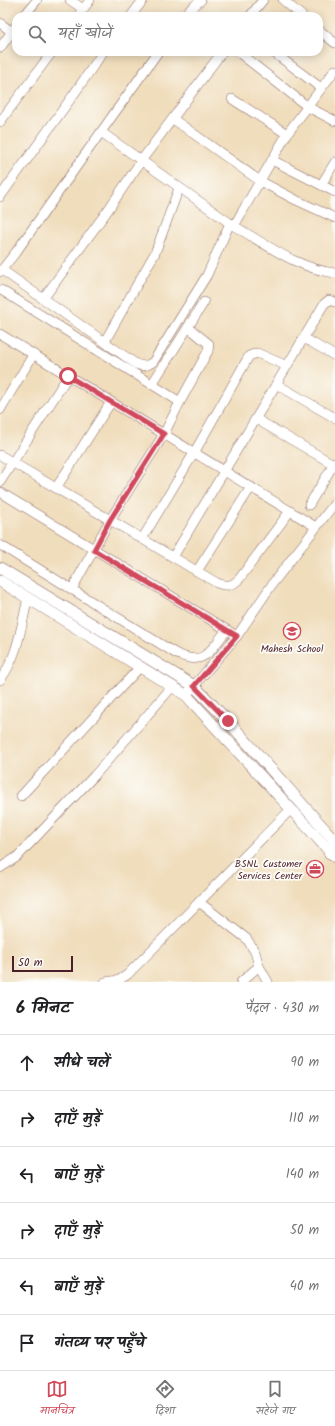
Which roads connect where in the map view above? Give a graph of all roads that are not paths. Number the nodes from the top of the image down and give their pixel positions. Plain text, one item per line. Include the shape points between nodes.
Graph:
1 (37, 0) edge
2 (70, 0) edge
3 (90, 0) edge
4 (143, 0) edge
5 (201, 0) edge
6 (263, 0) edge
7 (283, 0) edge
8 (27, 12) edge
9 (80, 12) edge
10 (134, 12) edge
11 (190, 12) edge
12 (253, 12) edge
13 (297, 12) edge
14 (0, 23) edge
15 (12, 28) edge
16 (12, 32) edge
17 (323, 33) edge
18 (335, 43) edge
19 (0, 48) edge
20 (49, 56) edge
21 (100, 56) edge
22 (155, 56) edge
23 (219, 56) edge
24 (243, 56) edge
25 (278, 56) edge
26 (335, 70) edge
27 (321, 88) junction
28 (232, 99) dead end
29 (308, 107) junction
30 (173, 119) junction
31 (335, 121) edge
32 (0, 122) edge
33 (101, 132) junction
34 (288, 134) junction
35 (272, 160) junction
36 (141, 161) junction
37 (335, 162) edge
38 (260, 181) junction
39 (321, 185) junction
40 (179, 188) junction
41 (335, 192) edge
42 (0, 197) edge
43 (335, 218) edge
44 (232, 224) junction
45 (1, 271) edge
46 (335, 273) edge
47 (1, 290) dead end
48 (43, 299) junction
49 (204, 302) dead end
50 (335, 302) edge
51 (188, 327) junction
52 (0, 334) edge
53 (304, 338) junction
54 (105, 341) junction
55 (33, 355) junction
56 (335, 356) edge
57 (287, 366) junction
58 (68, 376) junction
59 (152, 384) junction
60 (276, 384) junction
61 (111, 402) junction
62 (180, 402) junction
63 (0, 410) edge
64 (335, 418) edge
65 (256, 419) junction
66 (164, 434) junction
67 (194, 453) junction
68 (0, 455) edge
69 (13, 463) junction
70 (334, 463) edge
71 (225, 471) junction
72 (0, 482) edge
73 (252, 487) junction
74 (56, 488) junction
75 (0, 492) edge
76 (335, 503) edge
77 (309, 505) dead end
78 (290, 511) junction
79 (110, 520) junction
80 (316, 527) junction
81 (142, 539) junction
82 (0, 545) edge
83 (94, 550) junction
84 (173, 557) junction
85 (0, 568) edge
86 (196, 571) junction
87 (0, 581) edge
88 (72, 589) junction
89 (28, 598) junction
90 (227, 630) junction
91 (237, 636) junction
92 (140, 667) junction
93 (0, 680) edge
94 (194, 686) junction
95 (172, 687) junction
96 (186, 695) junction
97 (21, 796) dead end
98 (291, 809) junction
99 (334, 849) edge
100 (0, 868) edge
101 (199, 902) junction
102 (259, 966) junction
103 (109, 982) edge
104 (241, 982) edge
105 (268, 982) edge

1 - 8 street
2 - 9 street
3 - 9 street
4 - 10 street
5 - 11 street
6 - 12 street
7 - 13 street
14 - 15 street
16 - 19 street
17 - 18 street
20 - 32 street
21 - 42 street
22 - 33 street
23 - 30 street
24 - 29 street
25 - 27 street
26 - 27 street
27 - 29 street
28 - 34 street
29 - 31 street
29 - 34 street
30 - 36 street
30 - 38 street
33 - 36 street
33 - 45 street
34 - 35 street
35 - 38 street
35 - 39 street
36 - 40 street
36 - 48 street
37 - 39 street
38 - 43 street
38 - 44 street
39 - 41 street
40 - 44 street
40 - 54 street via 156,253
44 - 46 street via 293,260 313,269
44 - 54 street via 207,275 153,362 147,366 140,366
45 - 48 street
47 - 59 street
48 - 54 street
49 - 51 street
50 - 53 street via 326,301
51 - 59 street
51 - 62 street via 207,342 209,348
52 - 55 street
53 - 56 street
53 - 57 street
55 - 58 street
55 - 63 street
57 - 60 street
57 - 67 street via 258,353 249,356
58 - 61 street
58 - 69 street
59 - 62 street
60 - 64 street
60 - 65 street
61 - 66 street
61 - 74 street
62 - 66 street
65 - 70 street
65 - 71 street
66 - 67 street
66 - 79 street
67 - 71 street
67 - 81 street
68 - 69 street
69 - 72 street
69 - 74 street
70 - 77 street
71 - 73 street
71 - 84 street
73 - 78 street
73 - 86 street
74 - 79 street
75 - 83 street
76 - 80 street
78 - 80 street
78 - 86 street via 235,584 224,586
79 - 81 street
79 - 83 street
80 - 91 street
81 - 84 street
82 - 88 street
83 - 88 street
83 - 90 street
84 - 86 street
85 - 94 main road
87 - 89 main road
88 - 90 street via 185,658 202,659
89 - 92 main road
89 - 93 street via 15,654
90 - 91 street
91 - 94 street
92 - 95 main road
92 - 97 street
94 - 96 street
94 - 99 main road via 280,778
95 - 96 main road
95 - 100 street via 94,776 17,857
96 - 98 main road
98 - 99 main road
98 - 101 street
101 - 102 street via 247,939 255,952
101 - 103 street via 127,975
102 - 104 street
102 - 105 street

